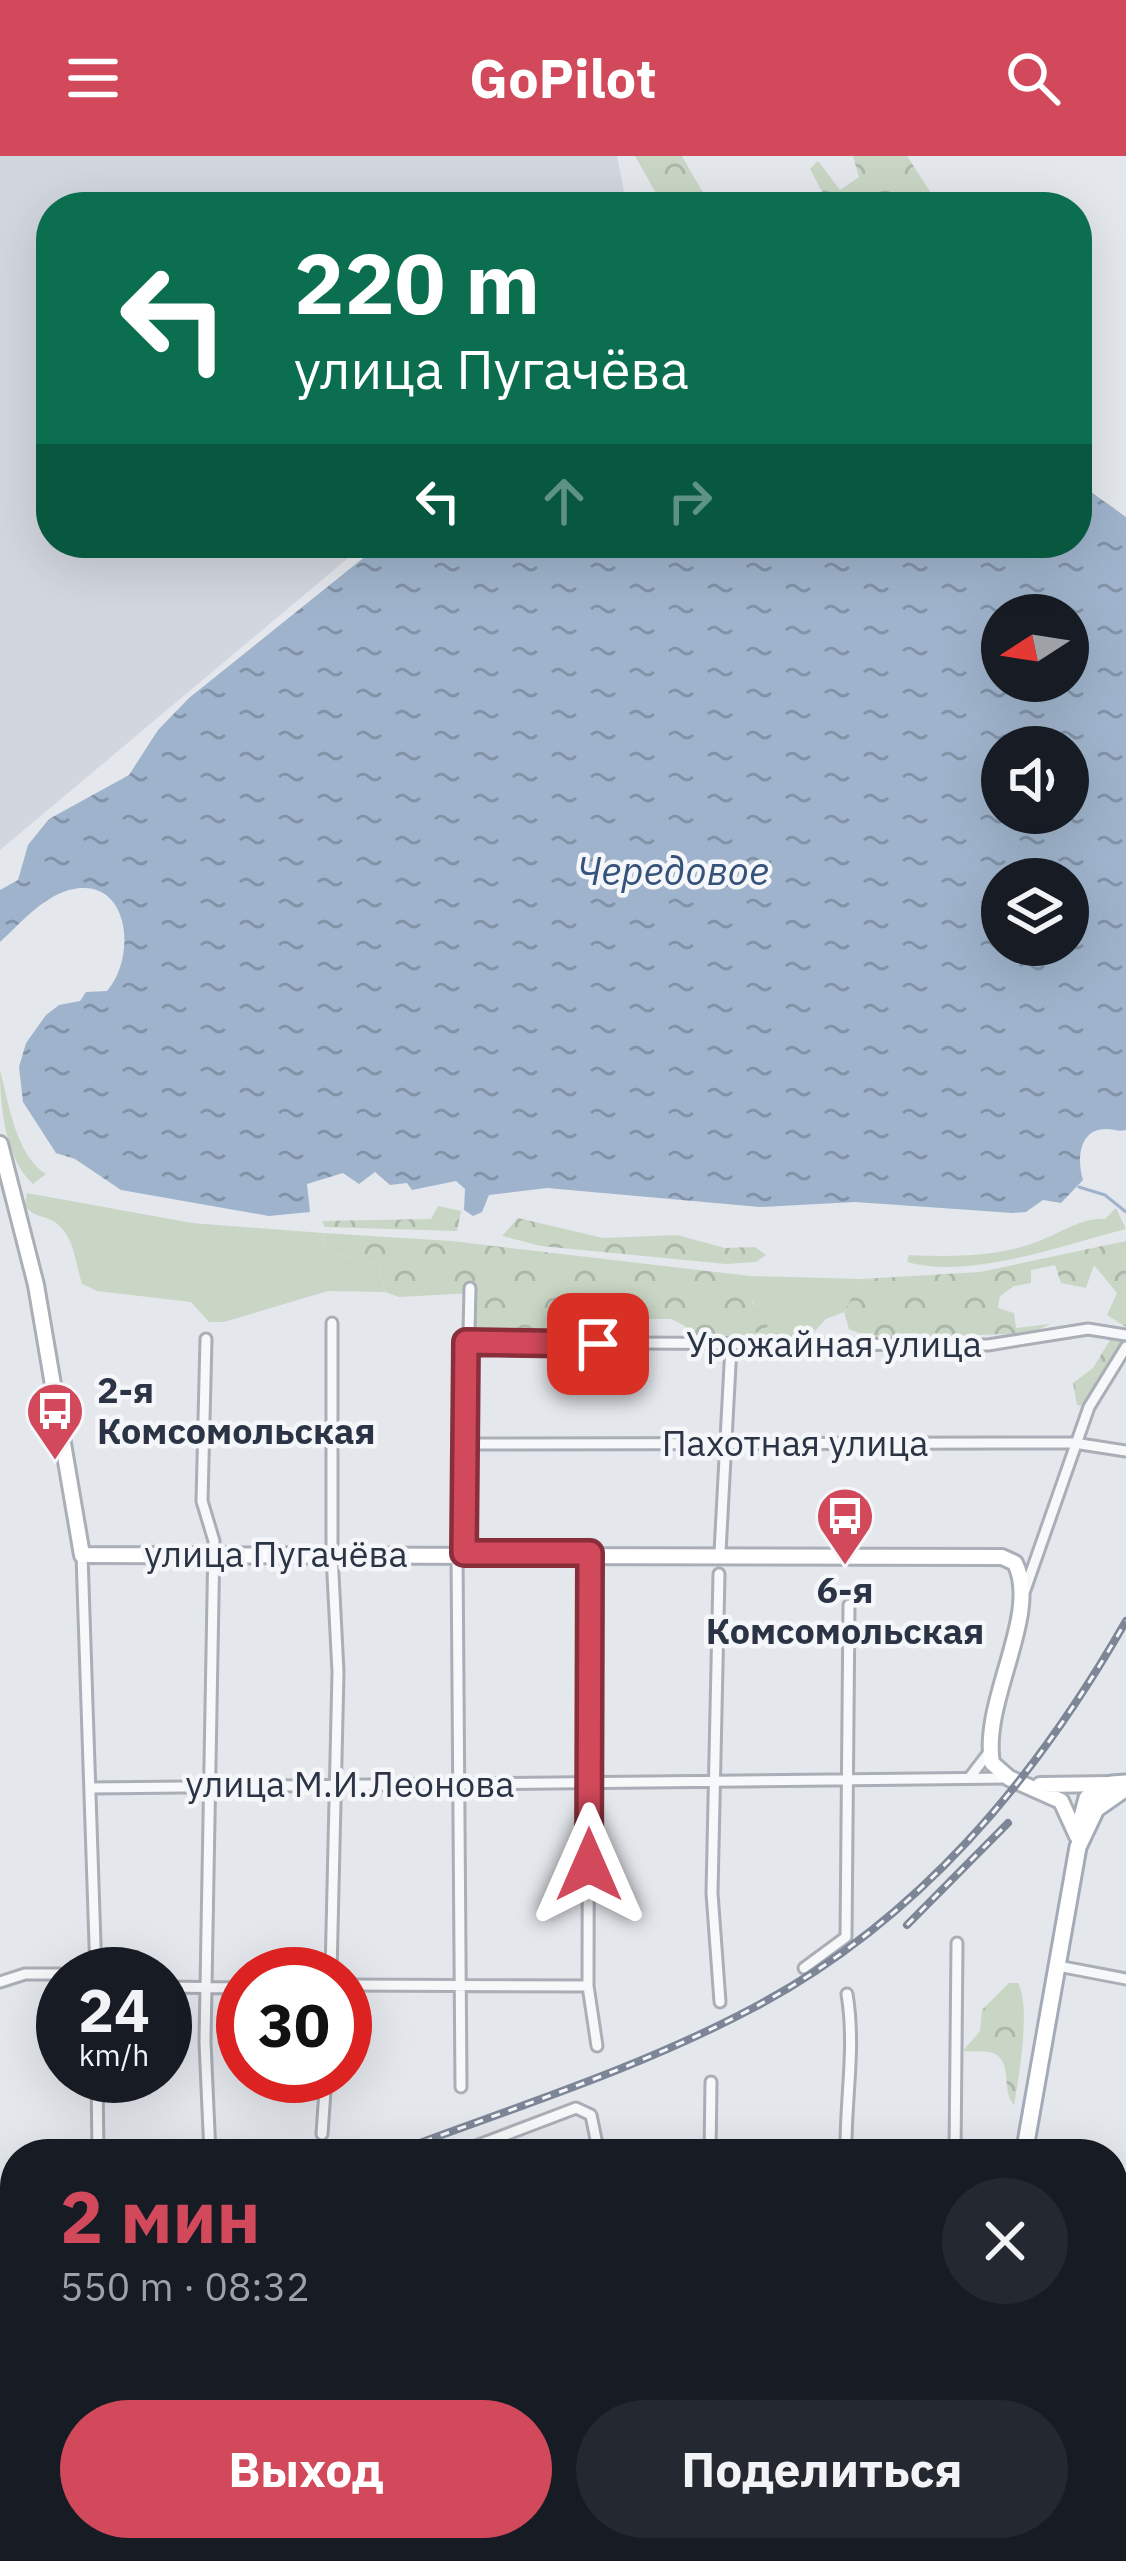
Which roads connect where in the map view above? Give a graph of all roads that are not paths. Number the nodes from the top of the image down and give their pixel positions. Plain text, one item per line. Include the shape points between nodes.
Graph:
1 (0, 1144) edge
2 (470, 1288) dead end
3 (332, 1323) dead end
4 (1126, 1336) edge
5 (206, 1340) dead end
6 (466, 1342) junction
7 (730, 1346) junction
8 (1126, 1347) edge
9 (727, 1443) junction
10 (1074, 1443) junction
11 (464, 1444) junction
12 (1126, 1451) edge
13 (1038, 1550) junction
14 (720, 1552) junction
15 (460, 1553) junction
16 (590, 1553) junction
17 (82, 1555) junction
18 (214, 1555) junction
19 (332, 1555) junction
20 (1015, 1563) junction
21 (719, 1574) dead end
22 (1024, 1590) junction
23 (849, 1604) dead end
24 (990, 1751) junction
25 (970, 1778) junction
26 (1023, 1781) junction
27 (844, 1783) junction
28 (208, 1784) junction
29 (336, 1784) junction
30 (460, 1784) junction
31 (590, 1784) junction
32 (714, 1784) junction
33 (1073, 1785) junction
34 (1119, 1787) edge
35 (90, 1788) junction
36 (1061, 1801) junction
37 (1085, 1803) junction
38 (1081, 1839) junction
39 (957, 1943) dead end
40 (95, 1947) edge
41 (333, 1947) edge
42 (1058, 1966) junction
43 (804, 1968) dead end
44 (36, 1974) edge
45 (1126, 1978) edge
46 (0, 1982) edge
47 (463, 1984) junction
48 (372, 1985) edge
49 (588, 1986) junction
50 (192, 1988) edge
51 (209, 1989) junction
52 (216, 1989) edge
53 (847, 1994) dead end
54 (720, 2002) dead end
55 (597, 2046) dead end
56 (711, 2083) dead end
57 (461, 2087) dead end
58 (97, 2103) edge
59 (324, 2103) edge
60 (322, 2134) dead end
61 (98, 2139) edge
62 (210, 2139) edge
63 (495, 2139) edge
64 (595, 2139) edge
65 (710, 2139) edge
66 (847, 2139) edge
67 (955, 2139) edge
68 (1027, 2139) edge

1 - 17 main road via 55,1384
2 - 6 street
3 - 19 street
4 - 7 street, Урожайная улица via 1088,1329 988,1345
5 - 18 street via 202,1501
6 - 7 street, Урожайная улица
6 - 11 street
7 - 9 street
8 - 10 street
9 - 10 street, Пахотная улица
9 - 11 street, Пахотная улица
9 - 14 street
10 - 12 street, Пахотная улица
10 - 13 street
11 - 15 street
13 - 20 street
13 - 22 street
14 - 16 main road, улица Пугачёва
14 - 20 main road, улица Пугачёва via 976,1553
15 - 16 main road, улица Пугачёва
15 - 19 main road, улица Пугачёва
15 - 30 street
16 - 31 street
17 - 18 main road, улица Пугачёва
17 - 35 street
18 - 19 main road, улица Пугачёва
18 - 28 street
19 - 29 street
20 - 22 main road
21 - 32 street
22 - 24 main road
23 - 27 street
24 - 25 street
24 - 26 main road
25 - 26 street, улица М.И.Леонова
25 - 27 street, улица М.И.Леонова
26 - 33 main road
26 - 36 main road
27 - 32 street, улица М.И.Леонова
27 - 43 street via 846,1937
28 - 29 street, улица М.И.Леонова
28 - 35 street, улица М.И.Леонова
28 - 51 street
29 - 30 street, улица М.И.Леонова
29 - 41 street
30 - 31 street, улица М.И.Леонова
30 - 47 street
31 - 32 street, улица М.И.Леонова
31 - 49 street
32 - 54 street
33 - 34 main road
33 - 37 main road
34 - 37 main road
34 - 38 main road
35 - 40 street
36 - 37 main road
36 - 38 main road
37 - 38 main road
38 - 42 main road
39 - 67 street
42 - 45 street
42 - 68 main road
44 - 46 street
47 - 48 street
47 - 49 street
47 - 57 street
49 - 55 street
50 - 51 street
51 - 52 street
51 - 62 street
53 - 66 street
56 - 65 street
58 - 61 street
59 - 60 street
63 - 64 street via 577,2108 591,2115

